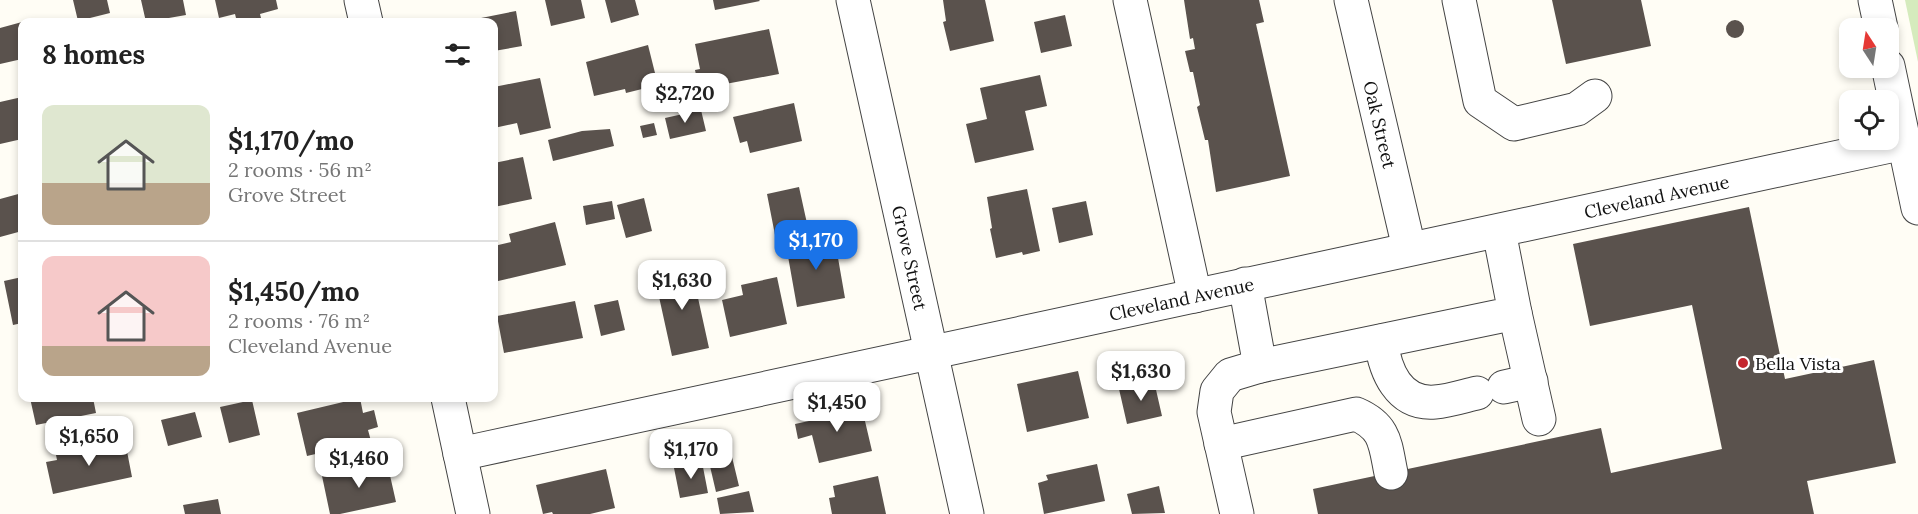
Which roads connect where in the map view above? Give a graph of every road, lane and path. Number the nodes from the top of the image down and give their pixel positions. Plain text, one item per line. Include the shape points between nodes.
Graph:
1 (361, 0) edge
2 (853, 0) edge
3 (1130, 0) edge
4 (1351, 0) edge
5 (1459, 0) edge
6 (1875, 0) edge
7 (365, 18) edge
8 (1879, 18) edge
9 (1890, 78) edge
10 (1595, 96) dead end
11 (1904, 143) junction
12 (1918, 208) edge
13 (1499, 231) junction
14 (1409, 249) junction
15 (1245, 284) junction
16 (1195, 296) junction
17 (1515, 313) junction
18 (1381, 341) junction
19 (932, 353) junction
20 (1260, 366) junction
21 (1504, 387) junction
22 (449, 402) edge
23 (1539, 418) dead end
24 (1221, 444) junction
25 (460, 454) junction
26 (1391, 473) dead end
27 (473, 514) edge
28 (967, 514) edge
29 (1237, 514) edge

1 - 7 street
2 - 19 street, Grove Street
3 - 16 street
4 - 14 street, Oak Street
5 - 10 street via 1480,101 1514,124 1577,109
6 - 8 street
9 - 11 street
11 - 12 street
11 - 13 street, Cleveland Avenue
13 - 14 street, Cleveland Avenue
13 - 17 street
14 - 15 street, Cleveland Avenue
15 - 16 street, Cleveland Avenue
15 - 20 street
16 - 19 street, Cleveland Avenue
17 - 18 street
17 - 21 street
18 - 20 street
18 - 21 street via 1384,363 1404,393 1433,402
19 - 25 street, Cleveland Avenue
19 - 28 street, Grove Street
20 - 24 street via 1230,375 1217,391 1214,412
21 - 23 street
22 - 25 street
24 - 26 street via 1356,414 1368,419 1382,434
24 - 29 street
25 - 27 street

